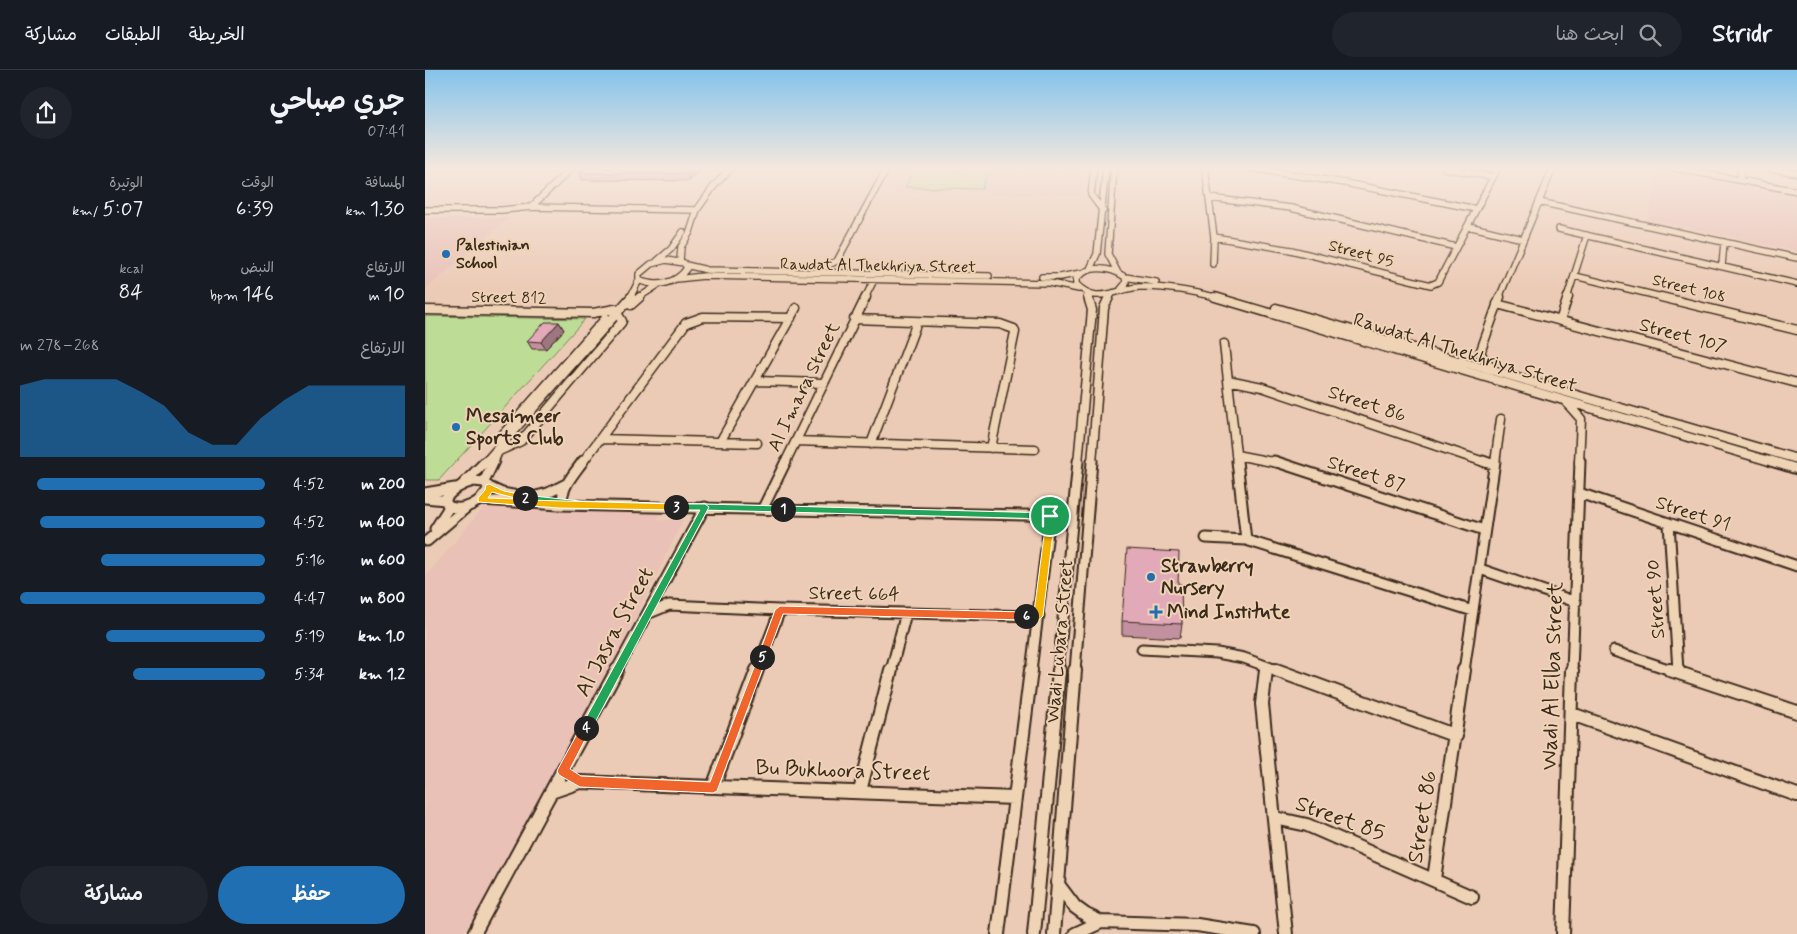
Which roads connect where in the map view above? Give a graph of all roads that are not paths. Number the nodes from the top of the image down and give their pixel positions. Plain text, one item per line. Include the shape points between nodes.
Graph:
1 (518, 208) edge
2 (604, 208) edge
3 (865, 208) edge
4 (1101, 208) edge
5 (1111, 208) edge
6 (1210, 208) edge
7 (1292, 208) edge
8 (1473, 208) edge
9 (1536, 208) edge
10 (1568, 208) edge
11 (1476, 209) joint
12 (425, 210) edge
13 (697, 210) joint
14 (1103, 211) joint
15 (694, 218) junction
16 (1467, 226) junction
17 (1559, 229) dead end
18 (1587, 236) junction
19 (1214, 237) junction
20 (1523, 239) junction
21 (1724, 242) junction
22 (1456, 247) junction
23 (1797, 258) edge
24 (837, 261) junction
25 (683, 263) junction
26 (651, 264) junction
27 (1213, 264) dead end
28 (1722, 266) junction
29 (1090, 269) junction
30 (1117, 271) junction
31 (812, 272) junction
32 (849, 273) junction
33 (1081, 273) junction
34 (1575, 276) junction
35 (1125, 277) junction
36 (676, 279) junction
37 (639, 280) junction
38 (874, 280) junction
39 (663, 284) junction
40 (1797, 284) edge
41 (1083, 291) junction
42 (1117, 291) junction
43 (628, 301) junction
44 (1497, 304) junction
45 (796, 308) dead end
46 (425, 310) edge
47 (617, 312) junction
48 (593, 313) junction
49 (791, 318) junction
50 (854, 319) junction
51 (1560, 321) junction
52 (606, 322) junction
53 (917, 322) junction
54 (1797, 330) edge
55 (1224, 344) dead end
56 (1480, 353) junction
57 (1455, 359) junction
58 (1496, 371) junction
59 (1228, 380) junction
60 (755, 381) junction
61 (824, 383) junction
62 (1797, 383) edge
63 (1560, 398) junction
64 (1605, 412) junction
65 (1501, 419) dead end
66 (1581, 419) junction
67 (510, 435) junction
68 (600, 440) junction
69 (720, 442) junction
70 (796, 442) junction
71 (757, 443) dead end
72 (871, 444) junction
73 (991, 448) junction
74 (1035, 449) dead end
75 (499, 451) junction
76 (1236, 455) junction
77 (1797, 459) edge
78 (483, 465) junction
79 (1494, 465) junction
80 (1797, 468) edge
81 (567, 483) junction
82 (487, 484) junction
83 (460, 486) junction
84 (425, 493) edge
85 (1579, 493) junction
86 (425, 498) edge
87 (528, 498) junction
88 (481, 500) junction
89 (562, 502) junction
90 (447, 504) junction
91 (580, 504) junction
92 (467, 507) junction
93 (705, 507) junction
94 (763, 508) junction
95 (1050, 516) junction
96 (1073, 516) junction
97 (1669, 523) junction
98 (1484, 530) junction
99 (1205, 538) dead end
100 (1246, 540) junction
101 (426, 542) edge
102 (1797, 566) edge
103 (1480, 569) junction
104 (657, 596) junction
105 (1575, 602) junction
106 (669, 605) junction
107 (780, 610) junction
108 (1473, 612) junction
109 (906, 613) junction
110 (647, 614) junction
111 (1039, 616) junction
112 (1142, 649) dead end
113 (1614, 651) dead end
114 (1266, 666) junction
115 (1678, 672) junction
116 (1797, 712) edge
117 (1572, 714) junction
118 (1456, 736) junction
119 (563, 771) junction
120 (580, 782) junction
121 (713, 787) junction
122 (860, 791) junction
123 (551, 792) junction
124 (1797, 795) edge
125 (1015, 798) junction
126 (1275, 818) junction
127 (1434, 879) junction
128 (1057, 883) junction
129 (1472, 897) dead end
130 (1101, 922) junction
131 (474, 934) edge
132 (999, 934) edge
133 (1034, 934) edge
134 (1054, 934) edge
135 (1075, 934) edge
136 (1254, 934) edge
137 (1286, 934) edge
138 (1563, 934) edge

1 - 12 street
2 - 13 street
3 - 24 street
4 - 14 street
5 - 30 street via 1108,254
6 - 19 street
7 - 22 street
8 - 11 street
9 - 20 street
10 - 21 street
11 - 16 street, Street 95
13 - 15 street
14 - 29 street via 1097,254
15 - 25 street via 680,251
15 - 26 street via 671,249
16 - 20 street
16 - 22 street, Street 95
17 - 18 street
18 - 28 street
18 - 34 street
19 - 22 street, Street 95 via 1291,250 1424,285 1438,282
19 - 27 street
20 - 44 street
21 - 23 street
21 - 28 street
24 - 31 street
24 - 32 street via 839,268
25 - 26 street, Rawdat Al Thekhriya Street via 666,260
25 - 31 street, Rawdat Al Thekhriya Street via 707,270
25 - 36 street via 685,272
26 - 37 street via 639,274
28 - 40 street
29 - 30 street
29 - 33 street, Rawdat Al Thekhriya Street
30 - 35 street
31 - 32 street, Rawdat Al Thekhriya Street
32 - 33 street, Rawdat Al Thekhriya Street via 1050,277
33 - 41 street, Wadi Lubara Street via 1075,282
34 - 51 street
34 - 54 street, Street 108
35 - 42 street, Wadi Lubara Street via 1126,283
35 - 57 street, Rawdat Al Thekhriya Street via 1236,296
36 - 38 street, Rawdat Al Thekhriya Street via 704,276
36 - 39 street, Rawdat Al Thekhriya Street
37 - 39 street
37 - 43 street
38 - 41 street, Rawdat Al Thekhriya Street via 1049,283
38 - 50 street, Al Imara Street
39 - 47 street, Rawdat Al Thekhriya Street
41 - 42 street, Rawdat Al Thekhriya Street via 1100,295
41 - 96 street, Wadi Lubara Street via 1092,310
42 - 63 street, Rawdat Al Thekhriya Street via 1160,288 1232,301
42 - 128 street, Wadi Lubara Street via 1108,298 1104,308
43 - 47 street
43 - 52 street
44 - 51 street, Street 107
44 - 56 street
45 - 49 street
46 - 48 street, Street 812
47 - 48 street, Street 812
47 - 52 street
47 - 75 street via 621,323 521,441
48 - 52 street
49 - 60 street
49 - 68 street via 703,317 685,322
50 - 53 street
50 - 61 street, Al Imara Street
51 - 62 street, Street 107
52 - 67 street
52 - 78 street via 495,443
53 - 72 street
53 - 73 street via 1000,324 1014,329
55 - 59 street
56 - 57 street
56 - 58 street
57 - 58 street, Rawdat Al Thekhriya Street
58 - 77 street, Rawdat Al Thekhriya Street
59 - 76 street
59 - 79 street, Street 86 via 1262,387
60 - 61 street
60 - 69 street
61 - 70 street, Al Imara Street
63 - 64 street, Rawdat Al Thekhriya Street
63 - 66 street
64 - 66 street
64 - 80 street, Rawdat Al Thekhriya Street
65 - 79 street, Street 86
66 - 85 street, Wadi Al Elba Street
67 - 75 street
67 - 78 street
68 - 69 street
68 - 81 street
69 - 71 street
70 - 72 street
70 - 94 street, Al Imara Street
72 - 73 street
73 - 74 street
75 - 82 street
76 - 98 street, Street 87 via 1271,460
76 - 100 street
78 - 83 street
79 - 98 street, Street 86
81 - 87 street via 549,493
81 - 89 street
82 - 83 street via 474,481
82 - 87 street via 510,496
82 - 88 street via 489,491
83 - 84 street
83 - 90 street
85 - 97 street, Street 91
85 - 105 street, Wadi Al Elba Street
86 - 90 street
87 - 89 street
88 - 91 street
88 - 92 street
89 - 91 street
90 - 92 street
90 - 101 street
91 - 93 street
92 - 101 street
93 - 94 street
93 - 104 street, Al Jasra Street
94 - 95 street
95 - 96 street
95 - 111 street, Wadi Lubara Street
96 - 133 street, Wadi Lubara Street
97 - 102 street, Street 91
97 - 115 street, Street 90
98 - 103 street, Street 86
99 - 100 street
100 - 108 street
103 - 105 street
103 - 108 street, Street 86
104 - 106 street
104 - 110 street, Al Jasra Street
105 - 117 street, Wadi Al Elba Street
106 - 107 street, Street 664
106 - 110 street, Street 664
107 - 109 street, Street 664
107 - 121 street
108 - 118 street, Street 86
109 - 111 street, Street 664
109 - 122 street
110 - 119 street, Al Jasra Street
111 - 125 street, Wadi Lubara Street
112 - 114 street via 1229,654
113 - 115 street, Street 90
114 - 118 street
114 - 126 street, Street 85 via 1262,704
115 - 116 street, Street 90
117 - 124 street
117 - 138 street, Wadi Al Elba Street
118 - 127 street, Street 86
119 - 120 street
119 - 123 street, Al Jasra Street
120 - 121 street, Bu Bukhoora Street
120 - 123 street, Bu Bukhoora Street
121 - 122 street, Bu Bukhoora Street
122 - 125 street, Bu Bukhoora Street
123 - 131 street, Al Jasra Street
125 - 132 street, Wadi Lubara Street
126 - 127 street, Street 85 via 1307,825
126 - 137 street, Street 85
127 - 129 street, Street 85
128 - 130 street via 1074,908
128 - 134 street, Wadi Lubara Street
130 - 135 street
130 - 136 street via 1192,925

